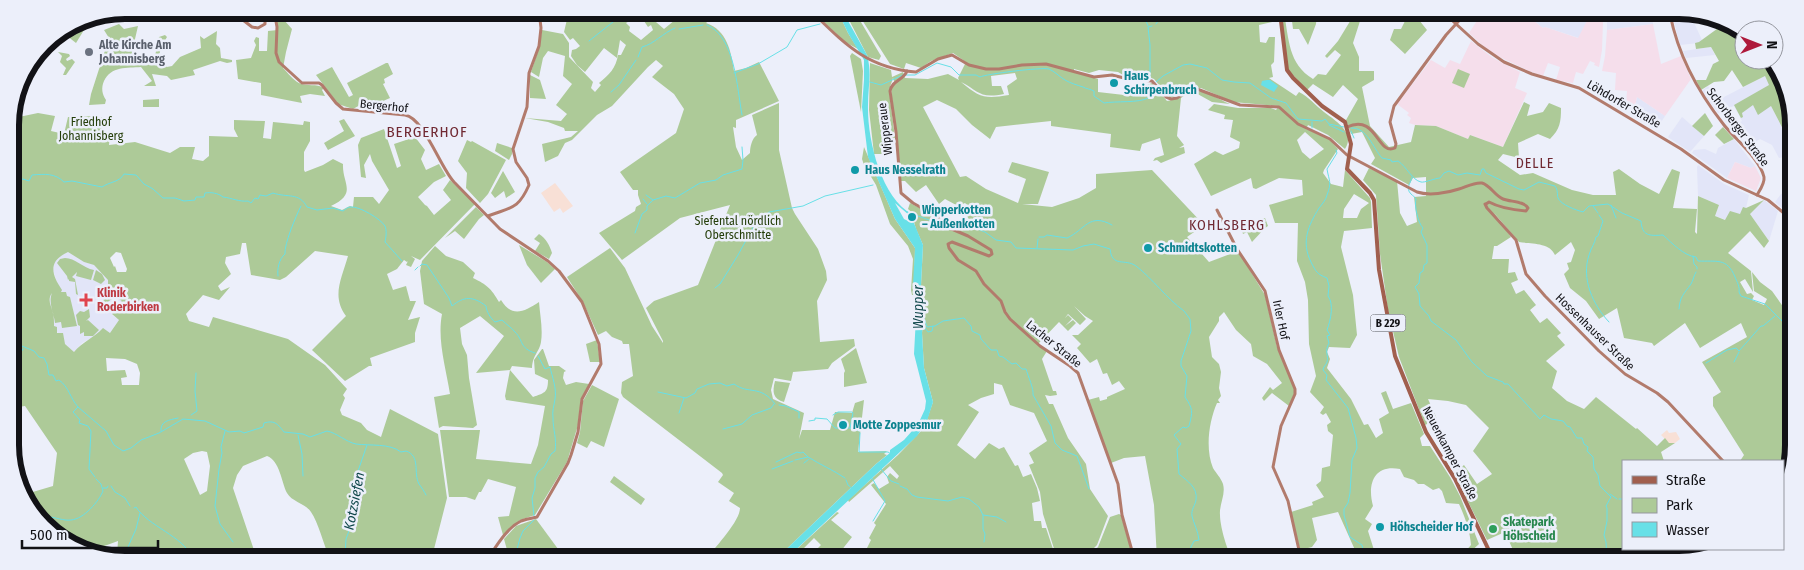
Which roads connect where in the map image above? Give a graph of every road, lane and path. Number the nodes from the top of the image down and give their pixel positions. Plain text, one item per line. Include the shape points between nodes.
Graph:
1 (242, 19) edge
2 (265, 19) edge
3 (276, 19) edge
4 (539, 19) edge
5 (819, 19) edge
6 (1281, 19) edge
7 (1450, 19) edge
8 (1461, 19) edge
9 (1671, 19) edge
10 (1456, 25) junction
11 (906, 73) junction
12 (1347, 127) junction
13 (1350, 144) junction
14 (1342, 151) junction
15 (1349, 156) junction
16 (1757, 195) junction
17 (1217, 210) dead end
18 (1785, 214) edge
19 (488, 216) junction
20 (945, 223) joint
21 (1722, 460) edge
22 (492, 551) edge
23 (1132, 551) edge
24 (1300, 551) edge
25 (1489, 551) edge

1 - 2 street via 258,28 265,24
3 - 19 street, Bergerhof via 276,53 280,62 302,83 322,85 339,107 349,111 413,118 449,176
4 - 19 street via 541,28 529,73 527,107 513,149 516,162 529,183 521,201
5 - 11 street via 852,50 876,63
6 - 12 main road via 1288,72
7 - 10 street, Löhdorfer Straße
8 - 10 street
9 - 16 street, Schorberger Straße via 1678,44 1700,92 1750,154 1763,176
10 - 12 street via 1393,109 1390,122 1395,148 1387,148 1363,124
10 - 16 street, Löhdorfer Straße via 1504,62 1578,87 1681,148 1724,180
11 - 14 street via 917,72 938,59 952,55 969,65 986,69 1046,64 1094,77 1151,81 1170,99 1191,89 1199,89 1240,105 1281,108 1296,123 1328,137
11 - 20 street, Wipperaue via 890,91 902,194
12 - 13 main road, B 229
13 - 14 street
13 - 15 main road, B 229
14 - 15 street
15 - 21 street, Hossenhauser Straße via 1417,192 1454,191 1481,183 1500,198 1526,205 1528,209 1525,211 1485,204 1518,244 1526,274 1632,380 1663,397
15 - 25 main road, Neuenkamper Straße / B 229 via 1348,170 1374,199 1379,270 1395,356 1426,432 1455,480
16 - 18 street, Löhdorfer Straße
17 - 24 street, Irler Hof via 1237,249 1265,291 1279,350 1295,389 1281,426 1273,466 1288,503
19 - 22 street, Bergerhof via 500,229 548,261 569,283 582,302 594,330 601,364 582,399 578,432 568,463 537,517 521,521
20 - 23 street, Lacher Straße via 991,250 992,254 988,255 948,243 957,259 976,271 1002,301 1010,319 1078,373 1118,485

